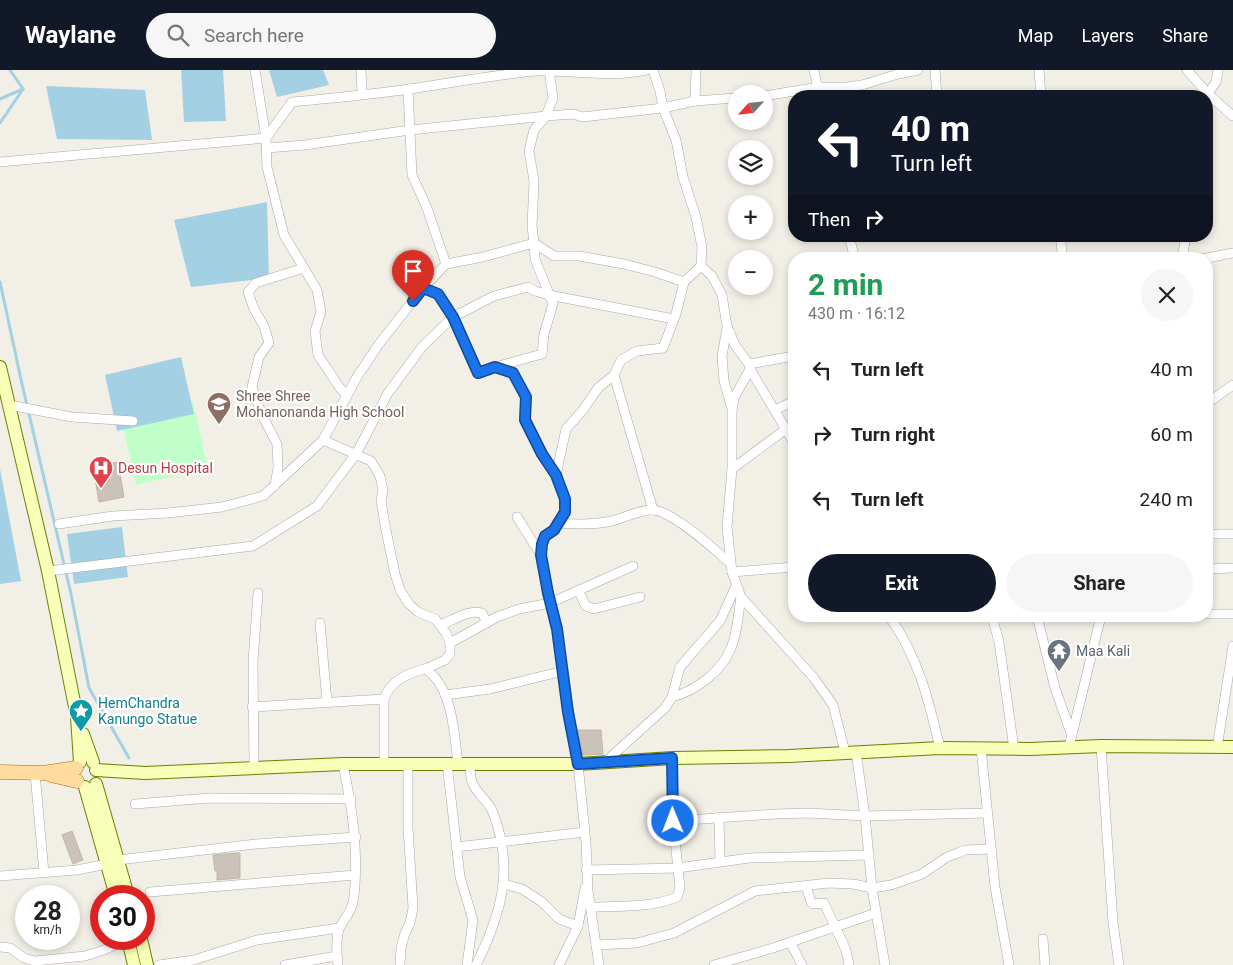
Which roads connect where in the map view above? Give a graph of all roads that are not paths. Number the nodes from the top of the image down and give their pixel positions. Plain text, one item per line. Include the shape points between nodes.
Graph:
1 (255, 70) edge
2 (361, 70) edge
3 (549, 70) edge
4 (577, 70) edge
5 (646, 70) edge
6 (653, 70) edge
7 (696, 70) edge
8 (814, 70) edge
9 (914, 70) edge
10 (935, 70) edge
11 (1039, 70) edge
12 (1187, 70) edge
13 (1218, 70) edge
14 (408, 89) junction
15 (819, 90) edge
16 (830, 90) edge
17 (937, 90) edge
18 (1041, 90) edge
19 (1203, 90) edge
20 (1210, 90) edge
21 (362, 94) junction
22 (788, 94) edge
23 (773, 95) edge
24 (728, 99) edge
25 (1213, 100) edge
26 (695, 101) junction
27 (663, 108) junction
28 (546, 116) junction
29 (1233, 116) edge
30 (410, 130) junction
31 (266, 143) junction
32 (0, 162) edge
33 (534, 243) junction
34 (1233, 253) edge
35 (1213, 257) edge
36 (446, 264) junction
37 (701, 266) junction
38 (304, 268) junction
39 (684, 282) junction
40 (423, 288) junction
41 (549, 295) junction
42 (453, 317) junction
43 (674, 319) junction
44 (727, 326) junction
45 (788, 357) edge
46 (749, 366) junction
47 (0, 367) edge
48 (495, 367) junction
49 (614, 375) junction
50 (1233, 385) edge
51 (347, 396) junction
52 (1213, 399) edge
53 (788, 404) edge
54 (10, 405) junction
55 (774, 410) junction
56 (732, 411) junction
57 (133, 421) dead end
58 (786, 429) junction
59 (788, 432) edge
60 (323, 440) junction
61 (356, 454) junction
62 (732, 469) junction
63 (556, 475) junction
64 (274, 486) junction
65 (653, 510) junction
66 (517, 517) dead end
67 (557, 523) junction
68 (58, 524) dead end
69 (1213, 534) edge
70 (1233, 534) edge
71 (541, 555) junction
72 (633, 566) dead end
73 (788, 567) edge
74 (731, 568) junction
75 (1233, 568) edge
76 (1213, 569) edge
77 (48, 571) junction
78 (736, 586) junction
79 (578, 590) junction
80 (258, 593) dead end
81 (640, 597) dead end
82 (741, 597) junction
83 (550, 603) junction
84 (1213, 614) edge
85 (1233, 614) edge
86 (894, 622) edge
87 (994, 622) edge
88 (1039, 622) edge
89 (1100, 622) edge
90 (320, 623) dead end
91 (487, 623) junction
92 (441, 625) junction
93 (450, 644) junction
94 (1233, 646) edge
95 (426, 669) junction
96 (563, 671) junction
97 (445, 695) junction
98 (672, 697) junction
99 (384, 699) junction
100 (327, 702) junction
101 (252, 707) junction
102 (1070, 742) junction
103 (1101, 746) junction
104 (1233, 747) edge
105 (940, 748) junction
106 (981, 748) junction
107 (1217, 748) junction
108 (1014, 749) junction
109 (850, 752) junction
110 (672, 758) junction
111 (605, 762) junction
112 (408, 763) junction
113 (458, 763) junction
114 (343, 764) junction
115 (384, 764) junction
116 (578, 764) junction
117 (254, 767) junction
118 (0, 772) edge
119 (39, 773) junction
120 (88, 774) junction
121 (351, 799) junction
122 (135, 804) dead end
123 (987, 813) junction
124 (865, 816) junction
125 (720, 817) junction
126 (673, 821) junction
127 (585, 832) junction
128 (356, 837) junction
129 (501, 841) junction
130 (456, 847) junction
131 (991, 849) junction
132 (869, 855) junction
133 (720, 861) junction
134 (112, 862) junction
135 (678, 868) junction
136 (44, 873) junction
137 (586, 874) junction
138 (355, 875) junction
139 (0, 876) edge
140 (504, 884) junction
141 (115, 885) edge
142 (123, 885) edge
143 (806, 886) junction
144 (872, 888) junction
145 (155, 892) edge
146 (591, 907) junction
147 (876, 913) junction
148 (578, 926) junction
149 (835, 927) junction
150 (339, 928) junction
151 (1042, 940) dead end
152 (790, 942) junction
153 (596, 945) junction
154 (0, 947) edge
155 (104, 950) edge
156 (131, 950) edge
157 (143, 950) edge
158 (338, 960) edge
159 (134, 965) edge
160 (148, 965) edge
161 (159, 965) edge
162 (285, 965) edge
163 (400, 965) edge
164 (467, 965) edge
165 (476, 965) edge
166 (559, 965) edge
167 (599, 965) edge
168 (714, 965) edge
169 (802, 965) edge
170 (849, 965) edge
171 (885, 965) edge
172 (1009, 965) edge
173 (1045, 965) edge
174 (1119, 965) edge

1 - 31 street
2 - 21 street
3 - 4 street
3 - 14 street via 463,79
3 - 28 street via 553,98
4 - 5 street via 630,73
6 - 27 street
7 - 26 street
8 - 15 street
9 - 16 street via 862,85
10 - 17 street
11 - 18 street
12 - 19 street
13 - 20 street
14 - 21 street
14 - 30 street
21 - 31 street via 292,102
22 - 23 street
24 - 26 street
25 - 29 street
26 - 27 street
27 - 28 street via 582,117 574,114
27 - 37 street via 676,140 696,217 702,247
28 - 30 street
28 - 33 street via 534,130 530,151 534,181
30 - 31 street via 305,145
30 - 36 street via 412,175
31 - 32 street
31 - 38 street via 267,166 284,235
33 - 36 street
33 - 39 street via 554,256 579,256 624,264
33 - 41 street via 535,259
34 - 35 street
36 - 40 street
37 - 39 street
37 - 44 street via 712,276 722,295
38 - 51 street via 317,290 322,312 316,331 318,355
38 - 64 street via 256,283 248,292 269,343 259,358 252,387 277,444 278,468
39 - 43 street
40 - 42 street via 438,294
40 - 51 street via 379,344
41 - 42 street via 528,287 494,296
41 - 43 street
41 - 48 street via 553,304 542,354
42 - 48 street via 478,373
42 - 61 street via 422,347 388,393
43 - 49 street via 663,348 637,351 621,360
44 - 46 street
44 - 56 street via 722,356 724,381
45 - 46 street
46 - 55 street
46 - 56 street via 734,398
47 - 54 main road
48 - 63 street via 513,373 526,397 525,420
49 - 63 street via 598,388 566,429
49 - 65 street
50 - 52 street
51 - 60 street
53 - 55 street
54 - 57 street via 72,417
54 - 77 main road
55 - 58 street
56 - 62 street
58 - 59 street
58 - 62 street
60 - 61 street
60 - 64 street
61 - 77 street via 317,506 252,546
61 - 92 street via 371,461 380,476 385,525 400,590 418,612 436,619
62 - 74 street via 727,527
63 - 67 street via 565,499 565,512
64 - 68 street via 263,496 222,507
65 - 67 street via 598,523
65 - 74 street via 671,516 708,543
66 - 71 street
67 - 71 street via 554,530 545,536
69 - 70 street
71 - 83 street
72 - 79 street
73 - 74 street
74 - 78 street
75 - 76 street
77 - 120 main road
78 - 82 street
78 - 98 street via 720,621 680,667
79 - 81 street via 586,606 594,609
79 - 83 street
80 - 101 street
82 - 98 street via 731,650 702,684
82 - 109 street via 826,694
83 - 91 street via 519,609
83 - 96 street
84 - 85 street
86 - 105 street via 923,680
87 - 108 street
88 - 102 street
89 - 102 street
90 - 100 street
91 - 92 street via 478,612
91 - 93 street
92 - 93 street
93 - 95 street via 450,654
94 - 107 street
95 - 97 street via 433,674
95 - 99 street via 404,676 386,690
96 - 97 street via 490,689
96 - 116 street
97 - 113 street via 452,718
98 - 111 street via 657,717
99 - 100 street
99 - 115 street
100 - 101 street
101 - 117 street
102 - 103 main road
102 - 108 main road
103 - 107 main road
103 - 174 street via 1113,923
104 - 107 main road
105 - 106 main road
105 - 109 main road
106 - 108 main road
106 - 123 street
109 - 110 main road
109 - 124 street
110 - 111 main road
110 - 126 street
111 - 116 main road
112 - 113 main road
112 - 115 main road
112 - 163 street via 413,908 401,948
113 - 116 main road
113 - 129 street via 491,808
113 - 130 street
114 - 115 main road
114 - 117 main road
114 - 121 street
116 - 127 street
117 - 120 main road
118 - 119 main road
119 - 120 main road
119 - 136 street
120 - 134 main road
121 - 122 street via 210,798
121 - 128 street
123 - 124 street
123 - 131 street
124 - 125 street via 808,813
124 - 132 street
125 - 126 street
125 - 133 street
126 - 135 street
127 - 129 street
127 - 137 street
128 - 134 street via 256,844
128 - 138 street
129 - 130 street
129 - 140 street
130 - 164 street via 460,877 473,920
131 - 144 street via 965,850 912,879
131 - 172 street
132 - 133 street
132 - 144 street
133 - 135 street
134 - 136 street
134 - 141 main road
134 - 142 main road
135 - 137 street
135 - 146 street via 680,888 677,897 652,904
136 - 139 street
137 - 146 street
137 - 148 street
138 - 145 street
138 - 150 street via 352,910
140 - 148 street via 522,889 559,919
140 - 165 street via 495,924
143 - 144 street via 841,882
143 - 149 street via 811,902 824,904
143 - 153 street via 755,892 692,925 656,939
144 - 147 street
146 - 153 street
147 - 149 street
147 - 171 street
148 - 166 street
149 - 152 street
149 - 170 street
150 - 158 street
150 - 161 street via 258,940 194,960
151 - 173 street
152 - 168 street
152 - 169 street
153 - 167 street
154 - 155 street via 10,948 35,961 85,956
156 - 159 main road
157 - 160 main road
158 - 162 street

